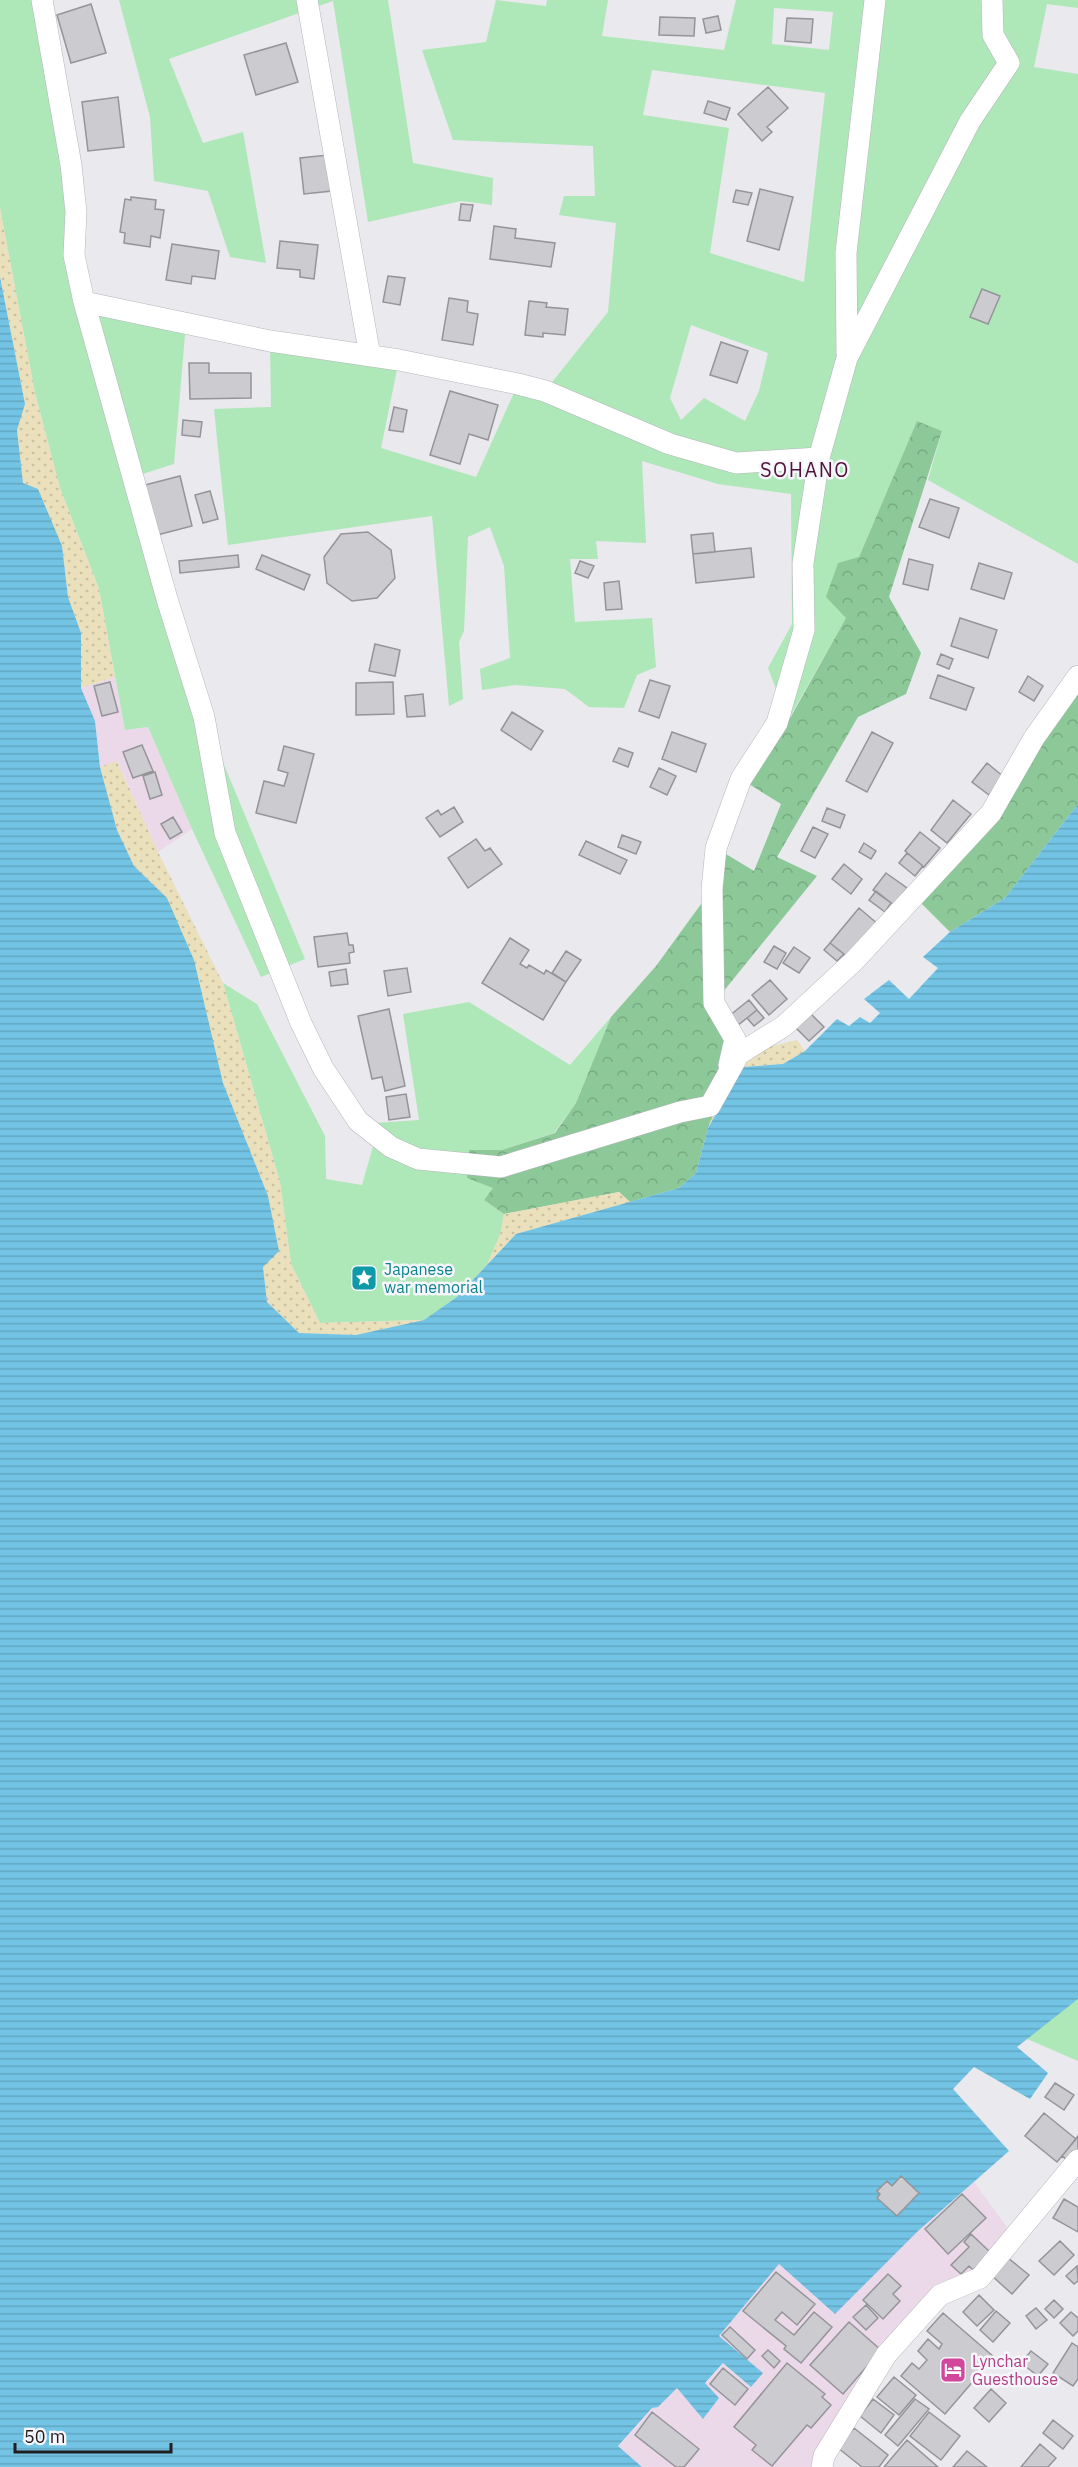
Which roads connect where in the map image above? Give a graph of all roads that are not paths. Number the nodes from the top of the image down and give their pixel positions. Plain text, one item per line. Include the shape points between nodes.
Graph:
1 (42, 0) edge
2 (308, 0) edge
3 (875, 0) edge
4 (992, 0) edge
5 (84, 302) junction
6 (370, 356) junction
7 (847, 358) junction
8 (819, 458) junction
9 (1078, 675) edge
10 (726, 1081) junction
11 (1078, 2160) edge
12 (822, 2467) edge

1 - 5 street via 71,165 76,212 74,255
2 - 6 street
3 - 7 street via 846,254
4 - 7 street via 993,35 1009,63 970,121
5 - 6 street via 270,341
5 - 10 street via 204,717 225,833 301,1023 323,1068 358,1121 391,1147 418,1159 501,1167 710,1106
6 - 8 street via 545,391 670,444 736,463
7 - 8 street
8 - 10 street via 803,563 804,630 777,723 741,779 716,848 712,889 714,1003 735,1039
9 - 10 street via 1034,738 991,813 854,961 784,1026 739,1054
11 - 12 street via 980,2278 940,2295 886,2355 824,2456

